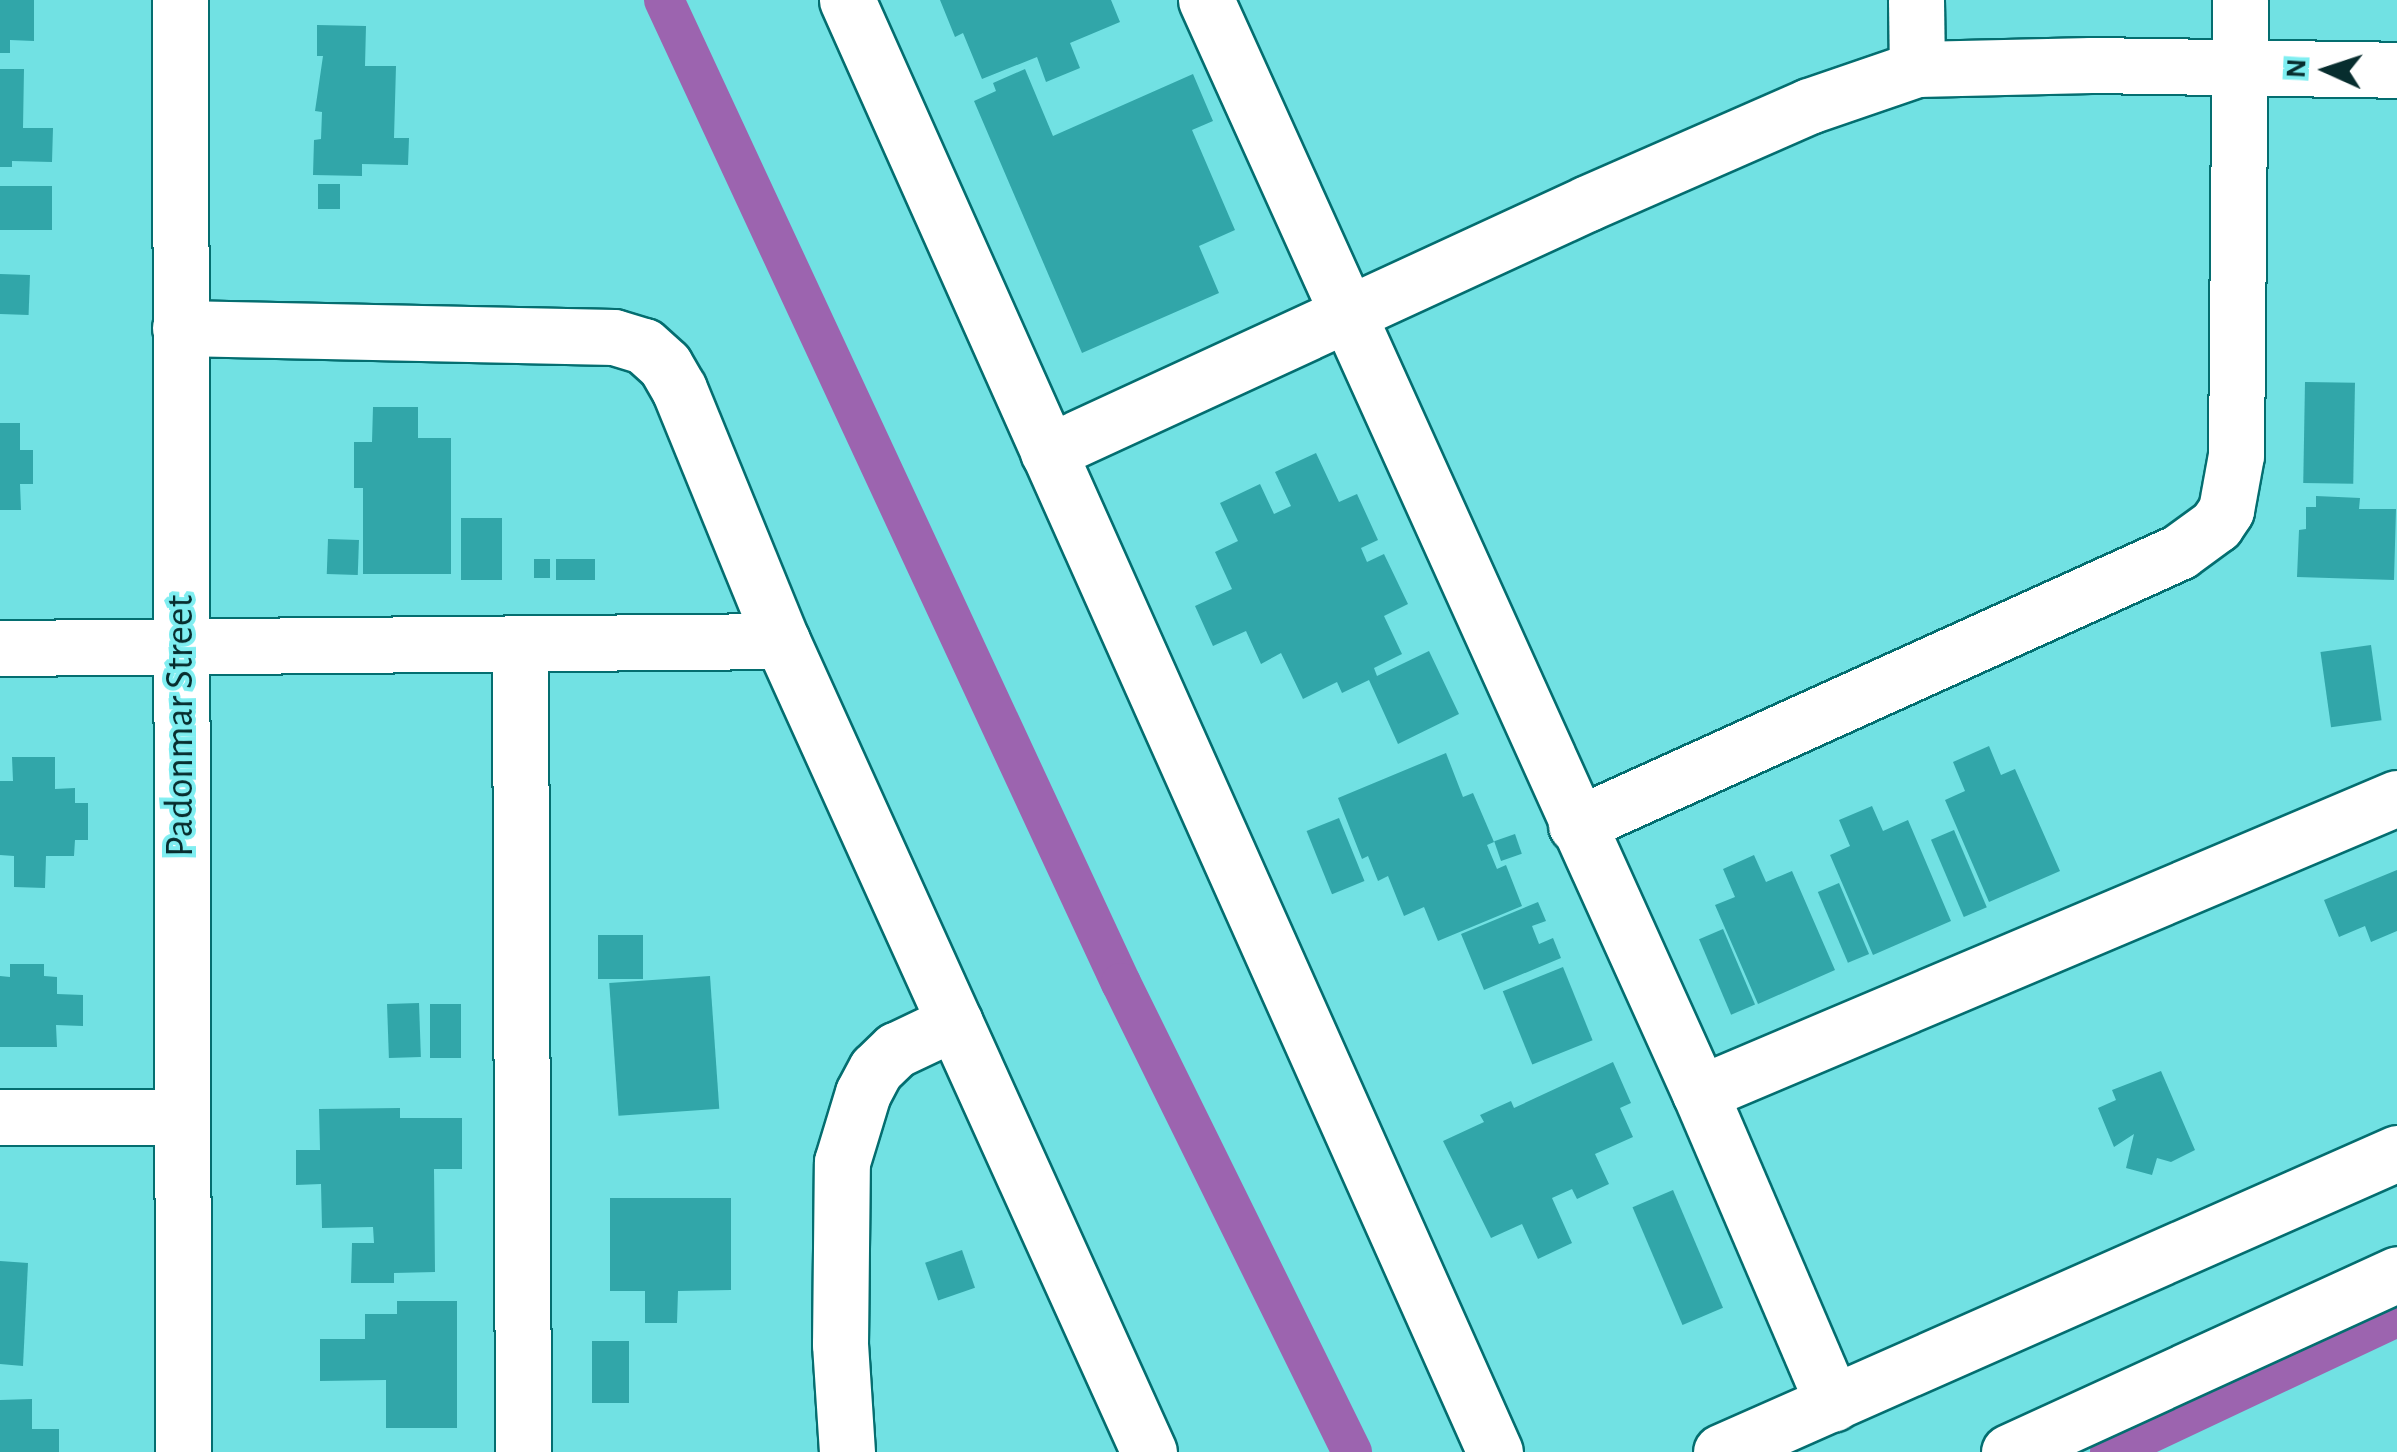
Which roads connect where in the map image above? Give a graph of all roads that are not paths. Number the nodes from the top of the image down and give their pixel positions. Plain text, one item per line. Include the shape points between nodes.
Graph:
1 (180, 0) edge
2 (848, 0) edge
3 (1206, 0) edge
4 (1916, 0) edge
5 (2240, 0) edge
6 (1917, 69) junction
7 (2240, 69) junction
8 (2397, 70) edge
9 (1346, 314) junction
10 (180, 328) junction
11 (1048, 452) junction
12 (782, 642) junction
13 (520, 646) junction
14 (0, 648) edge
15 (181, 650) junction
16 (2397, 798) edge
17 (1576, 824) junction
18 (955, 1022) junction
19 (1700, 1093) junction
20 (0, 1117) edge
21 (179, 1117) junction
22 (2397, 1153) edge
23 (2397, 1274) edge
24 (1834, 1404) junction
25 (183, 1452) edge
26 (523, 1452) edge
27 (846, 1452) edge
28 (1150, 1452) edge
29 (1495, 1452) edge
30 (1721, 1452) edge
31 (2010, 1452) edge

1 - 10 street, Padonmar Street
2 - 11 street
3 - 9 street
4 - 6 street
5 - 7 street
6 - 7 street
6 - 9 street via 1810,106
7 - 8 street
7 - 17 street via 2236,454 2226,510 2216,525 2179,552
9 - 11 street
9 - 17 street
10 - 12 street via 614,337 644,346 680,389
10 - 15 street, Padonmar Street
11 - 29 street
12 - 13 street
12 - 18 street
13 - 15 street
13 - 26 street
14 - 15 street
15 - 21 street, Padonmar Street
16 - 19 street
17 - 19 street
18 - 27 street via 896,1050 876,1070 842,1162
18 - 28 street
19 - 24 street
20 - 21 street
21 - 25 street, Padonmar Street
22 - 24 street
23 - 31 street
24 - 30 street

